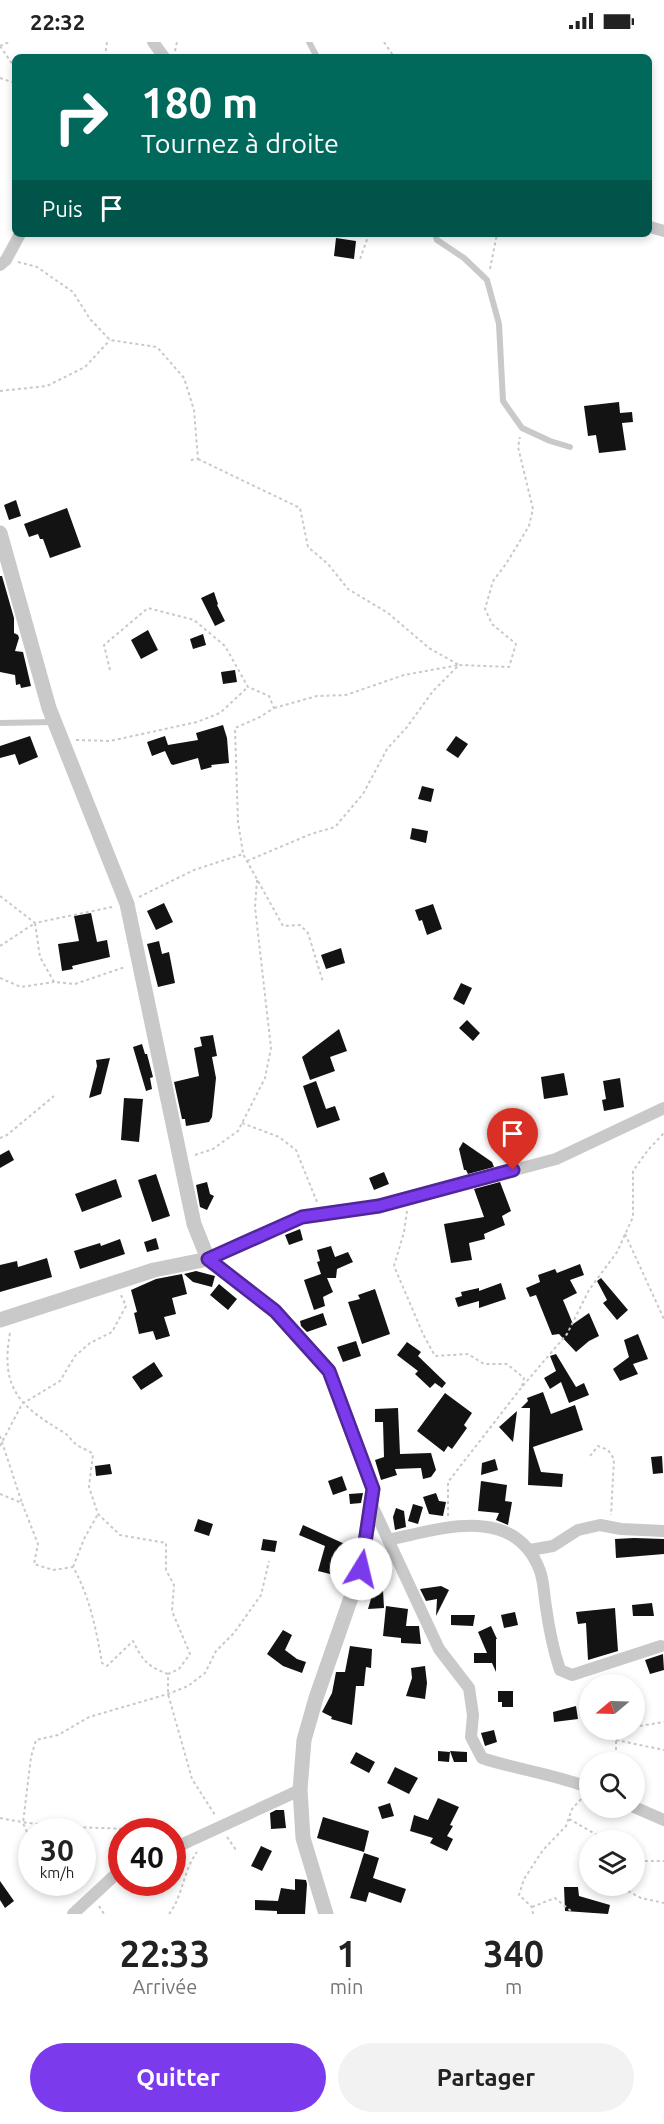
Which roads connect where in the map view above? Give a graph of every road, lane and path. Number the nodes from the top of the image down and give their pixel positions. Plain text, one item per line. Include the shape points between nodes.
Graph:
1 (9, 42) edge
2 (0, 46) edge
3 (12, 64) edge
4 (18, 237) edge
5 (368, 237) edge
6 (436, 237) edge
7 (497, 237) edge
8 (360, 259) dead end
9 (3, 263) edge
10 (487, 280) junction
11 (110, 340) junction
12 (0, 390) edge
13 (522, 428) junction
14 (570, 447) dead end
15 (198, 459) junction
16 (190, 460) dead end
17 (0, 533) edge
18 (459, 665) junction
19 (110, 670) dead end
20 (248, 687) junction
21 (274, 708) junction
22 (54, 722) junction
23 (0, 723) edge
24 (62, 740) junction
25 (243, 854) junction
26 (247, 861) junction
27 (257, 879) junction
28 (0, 896) edge
29 (126, 904) junction
30 (35, 923) junction
31 (0, 946) edge
32 (139, 962) junction
33 (0, 978) edge
34 (54, 982) junction
35 (323, 982) dead end
36 (54, 1096) dead end
37 (664, 1108) edge
38 (242, 1123) junction
39 (664, 1133) edge
40 (0, 1138) edge
41 (181, 1160) junction
42 (409, 1198) junction
43 (322, 1214) junction
44 (625, 1234) junction
45 (208, 1259) junction
46 (116, 1282) junction
47 (19, 1314) junction
48 (664, 1319) edge
49 (0, 1320) edge
50 (2, 1351) dead end
51 (521, 1388) junction
52 (8, 1390) dead end
53 (22, 1404) junction
54 (0, 1436) edge
55 (1, 1445) edge
56 (590, 1456) dead end
57 (0, 1494) edge
58 (22, 1503) junction
59 (371, 1503) junction
60 (98, 1514) junction
61 (448, 1527) junction
62 (611, 1527) junction
63 (664, 1531) edge
64 (388, 1540) junction
65 (530, 1550) junction
66 (269, 1561) dead end
67 (73, 1567) junction
68 (661, 1646) dead end
69 (168, 1674) junction
70 (168, 1694) junction
71 (664, 1722) edge
72 (645, 1725) edge
73 (616, 1740) joint
74 (664, 1750) edge
75 (616, 1752) edge
76 (579, 1787) edge
77 (300, 1790) junction
78 (579, 1801) edge
79 (645, 1812) edge
80 (0, 1818) edge
81 (24, 1818) edge
82 (569, 1819) junction
83 (664, 1820) edge
84 (18, 1822) edge
85 (219, 1828) junction
86 (588, 1830) edge
87 (186, 1843) edge
88 (236, 1850) dead end
89 (645, 1861) edge
90 (664, 1861) edge
91 (108, 1882) edge
92 (637, 1896) edge
93 (664, 1902) edge
94 (532, 1907) junction
95 (73, 1914) edge
96 (169, 1914) edge
97 (326, 1914) edge
98 (532, 1914) edge
99 (571, 1914) edge

1 - 2 path
2 - 3 path
4 - 9 street
5 - 8 path
6 - 10 lane
7 - 10 path
9 - 11 path via 37,267 73,292 90,319
10 - 13 lane via 499,324 503,400
11 - 12 path via 85,368 47,386
11 - 15 path via 157,347 184,378 194,410
13 - 14 lane
13 - 18 path via 518,447 533,509 528,526 493,581 485,609 492,624 516,644 509,667
15 - 16 path
15 - 18 path via 300,508 308,547 348,589
17 - 22 street
18 - 21 path
18 - 26 path via 387,749 363,794 335,827
19 - 20 path via 104,645 148,608 194,620 225,646
20 - 21 path via 269,696
20 - 24 path via 220,713 197,722 110,741
21 - 25 path via 235,728
22 - 23 lane
22 - 24 street
24 - 29 street
25 - 26 path
25 - 29 path via 194,870
26 - 27 path
27 - 35 path via 283,926 300,925 308,933
27 - 38 path via 255,907 271,1048 265,1078
28 - 30 path
29 - 30 path
29 - 32 street
30 - 31 path
30 - 34 path via 40,957
32 - 34 path via 75,984
32 - 41 street
33 - 34 path via 21,987
36 - 40 path
37 - 42 street via 556,1159
38 - 41 path via 238,1131 213,1149
38 - 43 path via 279,1137 297,1150
39 - 44 path via 633,1171 633,1216
41 - 45 street via 194,1224
42 - 43 street
42 - 51 path via 394,1266 435,1356 468,1354 484,1364 507,1364 525,1378
43 - 45 street via 302,1217
44 - 48 path
44 - 51 path via 567,1334
45 - 46 street
45 - 59 street via 275,1311 329,1371 373,1489
46 - 47 street
46 - 53 path via 126,1306 112,1332 75,1356 60,1381
47 - 49 street
47 - 50 path
51 - 61 path via 448,1482
52 - 53 path
53 - 55 path
53 - 60 path via 36,1418 66,1433 93,1454 88,1487
54 - 55 path
55 - 58 path
56 - 62 path via 598,1446 608,1450 614,1459
57 - 58 path
58 - 67 path via 38,1544 34,1564 53,1570
59 - 64 street
59 - 77 street via 361,1569 304,1740
60 - 67 path
60 - 69 path via 120,1535 166,1543 166,1570 174,1585 172,1611 190,1654 179,1669
61 - 64 street
61 - 65 street via 489,1527 513,1535
62 - 63 street
62 - 65 street via 578,1530 553,1546
64 - 76 street via 439,1649 469,1688 471,1737 482,1758 564,1778
65 - 68 street via 540,1572 560,1670 572,1675
66 - 70 path via 261,1595 216,1651 205,1672 188,1686
67 - 69 path via 84,1586 102,1663 108,1665 133,1641 152,1668
69 - 70 path
70 - 81 path via 89,1717 58,1735 36,1740
70 - 85 path via 192,1779 218,1819
71 - 72 path
73 - 74 path
73 - 75 path
77 - 85 street
77 - 97 street via 303,1839
78 - 82 path
79 - 83 street
80 - 84 path
82 - 86 path
82 - 94 path via 524,1879 519,1895
85 - 87 street
85 - 88 path
85 - 96 path via 189,1862 176,1905
89 - 90 path
91 - 95 street
92 - 93 path
94 - 98 path
94 - 99 path via 555,1898

